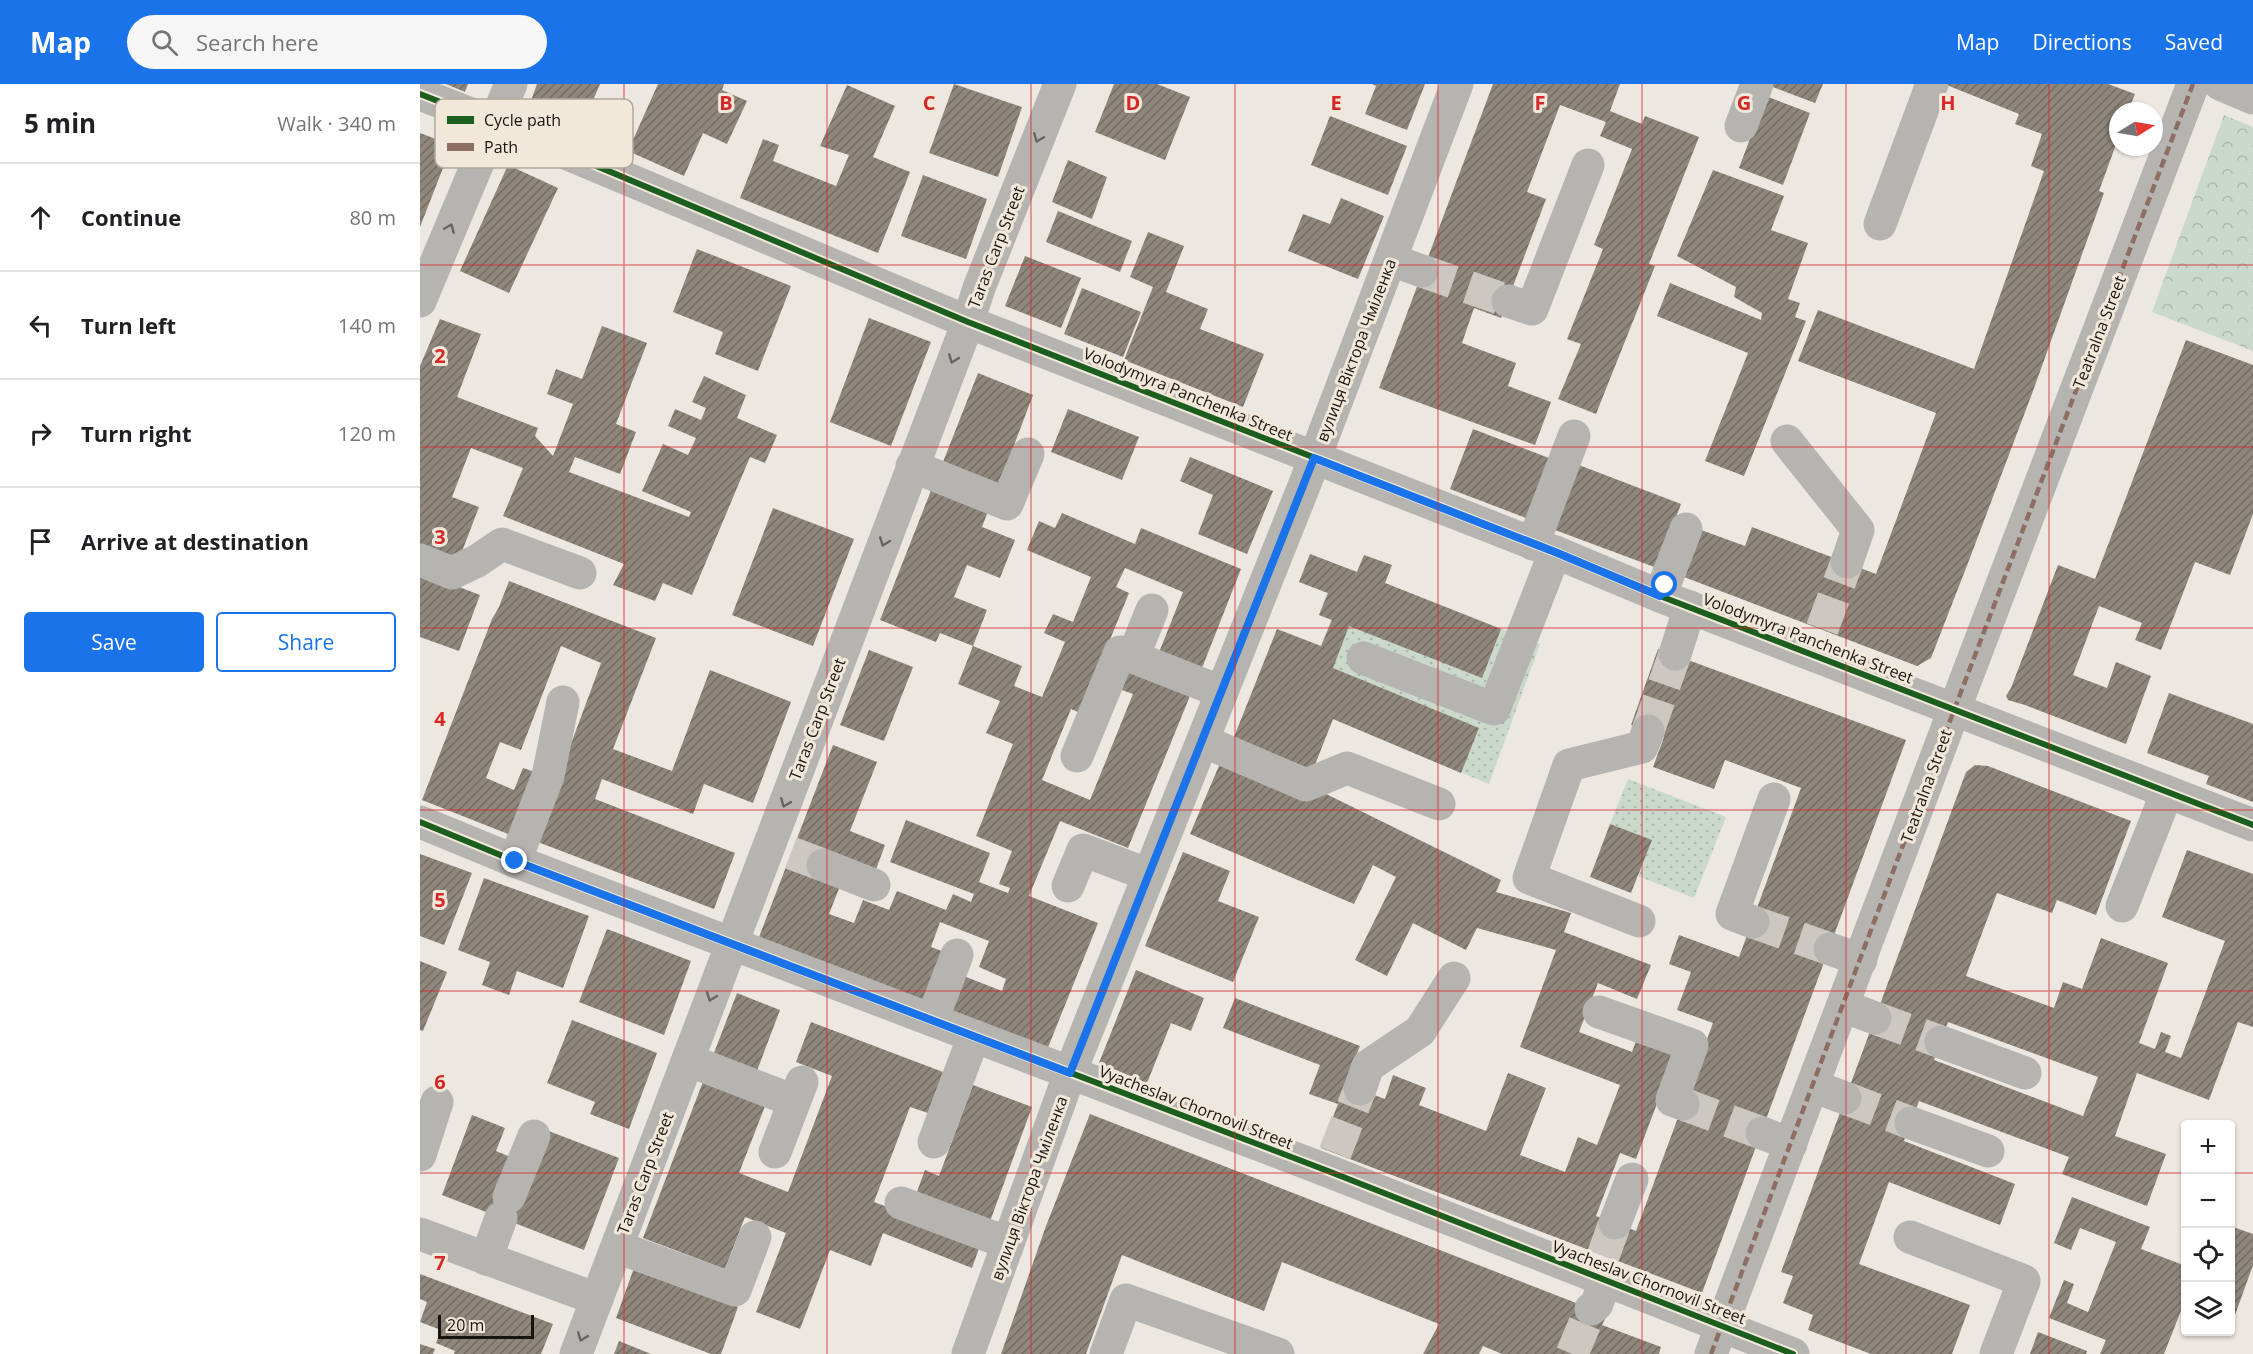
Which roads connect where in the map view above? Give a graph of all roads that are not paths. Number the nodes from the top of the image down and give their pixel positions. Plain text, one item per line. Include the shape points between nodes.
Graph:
1 (511, 84) edge
2 (1060, 84) edge
3 (1457, 84) edge
4 (1757, 84) edge
5 (1932, 84) edge
6 (2193, 84) edge
7 (2220, 84) edge
8 (420, 94) edge
9 (2253, 98) edge
10 (505, 99) edge
11 (435, 100) edge
12 (1741, 126) dead end
13 (1588, 165) dead end
14 (475, 168) edge
15 (602, 168) edge
16 (1880, 224) dead end
17 (1391, 260) junction
18 (1422, 271) tunnel mouth
19 (424, 281) edge
20 (1508, 301) tunnel mouth
21 (968, 322) junction
22 (1574, 436) dead end
23 (1787, 441) dead end
24 (1028, 454) dead end
25 (1314, 458) junction
26 (912, 466) junction
27 (1686, 529) dead end
28 (1544, 548) junction
29 (420, 560) edge
30 (1846, 562) tunnel mouth
31 (580, 573) dead end
32 (1660, 596) junction
33 (1690, 608) junction
34 (1152, 610) dead end
35 (1675, 654) tunnel mouth
36 (1133, 657) junction
37 (1364, 658) dead end
38 (1222, 692) junction
39 (563, 702) dead end
40 (1955, 708) junction
41 (1648, 731) tunnel mouth
42 (1203, 741) junction
43 (1077, 756) dead end
44 (2165, 791) junction
45 (1774, 799) dead end
46 (1439, 804) dead end
47 (420, 822) edge
48 (2253, 825) edge
49 (515, 861) junction
50 (823, 865) tunnel mouth
51 (1149, 875) junction
52 (874, 885) dead end
53 (1068, 886) dead end
54 (2122, 906) dead end
55 (1639, 921) dead end
56 (1753, 922) tunnel mouth
57 (731, 942) junction
58 (1830, 950) tunnel mouth
59 (957, 955) dead end
60 (1861, 960) junction
61 (1454, 978) dead end
62 (1843, 1006) junction
63 (1599, 1012) dead end
64 (1875, 1018) tunnel mouth
65 (932, 1020) junction
66 (974, 1036) junction
67 (1941, 1042) tunnel mouth
68 (688, 1060) junction
69 (774, 1070) dead end
70 (1070, 1073) junction
71 (2025, 1073) dead end
72 (1813, 1086) junction
73 (1360, 1089) tunnel mouth
74 (1845, 1098) tunnel mouth
75 (794, 1101) junction
76 (437, 1102) dead end
77 (1683, 1104) dead end
78 (1911, 1123) tunnel mouth
79 (534, 1136) dead end
80 (934, 1142) dead end
81 (1988, 1151) dead end
82 (775, 1152) dead end
83 (420, 1155) edge
84 (1632, 1179) dead end
85 (901, 1203) dead end
86 (1616, 1223) tunnel mouth
87 (420, 1234) edge
88 (755, 1237) dead end
89 (1910, 1238) dead end
90 (1008, 1243) junction
91 (617, 1246) junction
92 (486, 1258) junction
93 (1601, 1270) junction
94 (597, 1299) junction
95 (1591, 1309) tunnel mouth
96 (1717, 1339) edge
97 (576, 1354) edge
98 (968, 1354) edge
99 (1106, 1354) edge
100 (1278, 1354) edge
101 (1793, 1354) edge
102 (1996, 1354) edge

1 - 10 street
2 -> 21 street, Taras Carp Street
3 - 17 street, вулиця Віктора Чміленка
4 - 12 street
5 - 16 street
6 - 40 street, Teatralna Street
7 - 9 street
8 - 11 street, Volodymyra Panchenka Street
13 - 20 street via 1532,309
19 -> 14 street
15 - 21 street, Volodymyra Panchenka Street
17 - 18 street
17 - 25 street, вулиця Віктора Чміленка
21 - 25 street, Volodymyra Panchenka Street
21 -> 26 street, Taras Carp Street
22 - 28 street
23 - 30 street via 1858,530
24 - 26 street via 1007,504
25 - 28 street, Volodymyra Panchenka Street
25 - 38 street, вулиця Віктора Чміленка
26 -> 57 street, Taras Carp Street via 780,849
27 - 32 street
28 - 32 street, Volodymyra Panchenka Street
28 - 37 street via 1494,709
29 - 31 street via 452,573 502,544
32 - 33 street, Volodymyra Panchenka Street
33 - 35 street
33 - 40 street, Volodymyra Panchenka Street via 1817,641
34 - 36 street
36 - 38 street
36 - 43 street via 1120,652
38 - 42 street, вулиця Віктора Чміленка
39 - 49 street via 548,777
40 - 44 street, Volodymyra Panchenka Street
40 - 60 street, Teatralna Street
41 - 55 street via 1642,747 1569,765 1529,878
42 - 46 street via 1306,785 1347,768
42 - 51 street, вулиця Віктора Чміленка
44 - 48 street, Volodymyra Panchenka Street
44 - 54 street
45 - 56 street via 1732,914
47 - 49 street, Vyacheslav Chornovil Street
49 - 57 street, Vyacheslav Chornovil Street
50 - 52 street
51 - 53 street via 1083,850
51 - 70 street, вулиця Віктора Чміленка
57 - 65 street, Vyacheslav Chornovil Street
57 -> 68 street, Taras Carp Street
58 - 60 street
59 - 65 street
60 - 62 street, Teatralna Street
61 - 73 street via 1420,1031 1368,1066
62 - 64 street
62 - 72 street, Teatralna Street
63 - 77 street via 1692,1046 1672,1100
65 - 66 street, Vyacheslav Chornovil Street
66 - 70 street, Vyacheslav Chornovil Street
66 - 80 street
67 - 71 street
68 - 75 street
68 - 91 street, Taras Carp Street
69 - 75 street via 802,1081
70 - 90 street, вулиця Віктора Чміленка
70 - 93 street, Vyacheslav Chornovil Street via 1332,1162
72 - 74 street
72 - 96 street, Teatralna Street via 1776,1139
75 - 82 street
76 - 83 street
78 - 81 street
79 - 92 street
84 - 86 street
85 - 90 street
87 - 92 street
88 - 91 street via 735,1290
89 - 102 street via 2024,1281
90 - 98 street, вулиця Віктора Чміленка
91 - 94 street, Taras Carp Street
92 - 94 street
93 - 95 street via 1598,1304
93 - 96 street, Vyacheslav Chornovil Street
94 -> 97 street, Taras Carp Street
96 - 101 street, Vyacheslav Chornovil Street
99 - 100 street via 1126,1300

